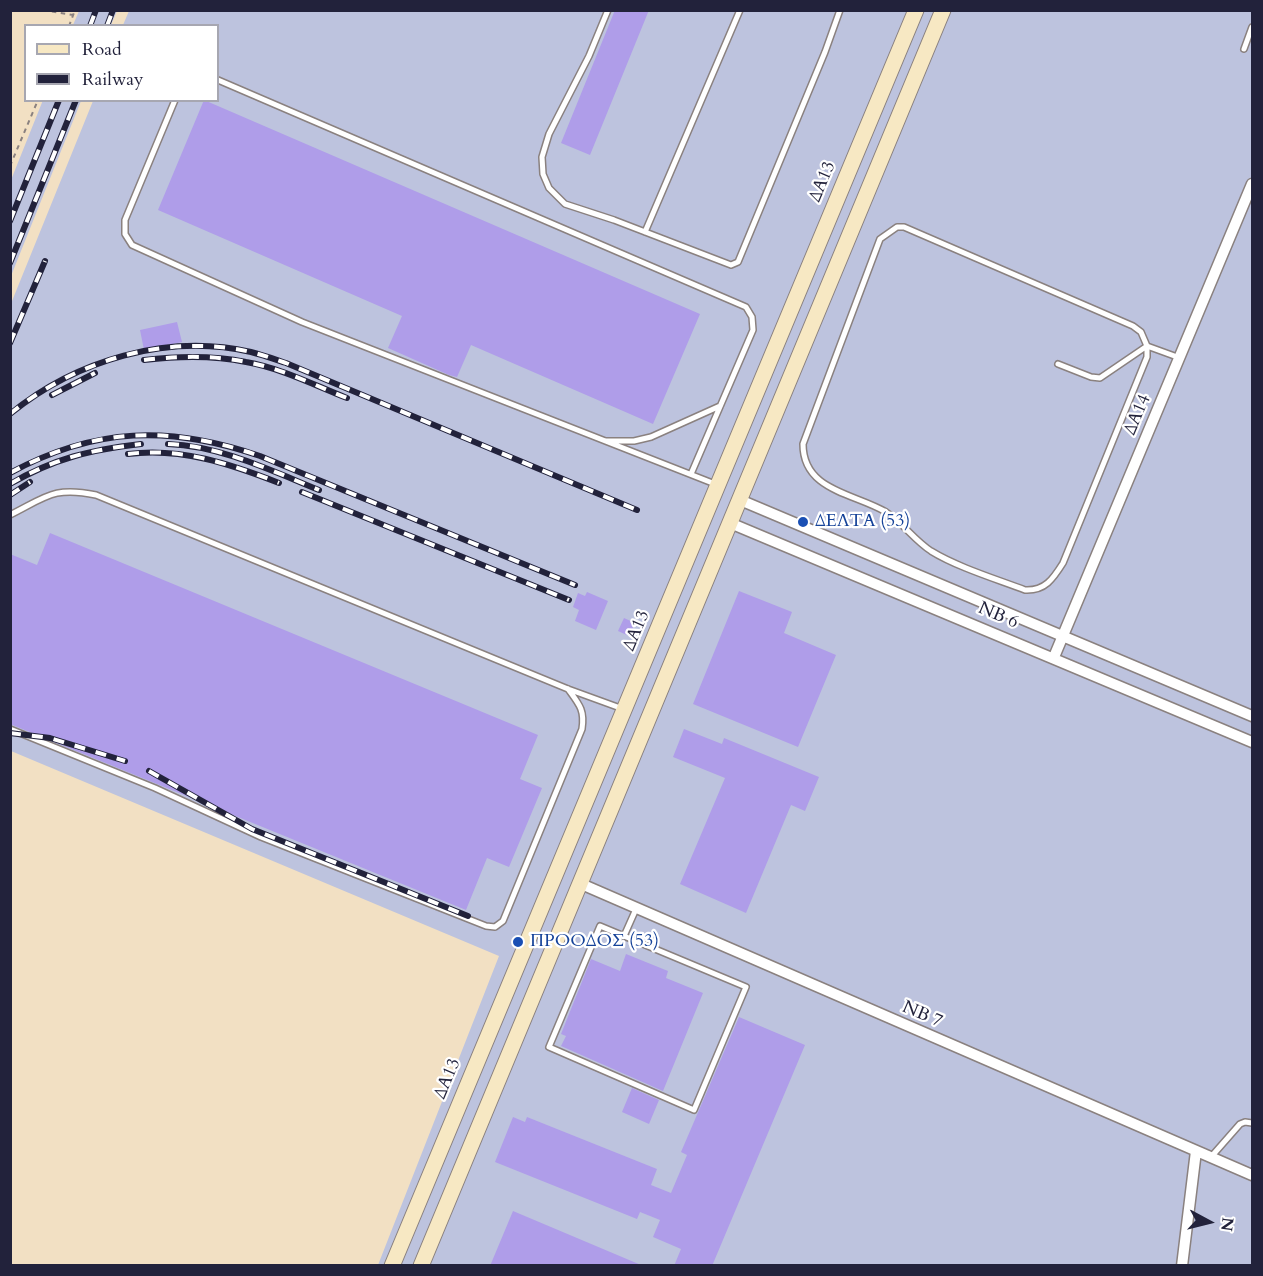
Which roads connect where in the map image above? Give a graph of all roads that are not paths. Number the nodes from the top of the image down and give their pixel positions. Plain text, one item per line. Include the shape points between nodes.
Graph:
1 (608, 10) edge
2 (740, 10) edge
3 (840, 10) edge
4 (916, 10) edge
5 (943, 10) edge
6 (1252, 27) edge
7 (1244, 49) dead end
8 (219, 80) edge
9 (174, 102) edge
10 (1252, 184) edge
11 (645, 232) junction
12 (1147, 346) junction
13 (1180, 358) junction
14 (1058, 364) dead end
15 (720, 406) junction
16 (602, 441) junction
17 (691, 474) junction
18 (718, 485) junction
19 (740, 500) junction
20 (712, 501) junction
21 (10, 515) edge
22 (730, 523) junction
23 (1064, 635) junction
24 (1054, 657) junction
25 (568, 689) junction
26 (625, 710) junction
27 (1252, 716) edge
28 (10, 729) edge
29 (1252, 742) edge
30 (555, 873) junction
31 (579, 883) junction
32 (636, 909) junction
33 (624, 936) junction
34 (1252, 1123) edge
35 (1196, 1151) junction
36 (1211, 1156) junction
37 (1252, 1174) edge
38 (392, 1266) edge
39 (421, 1266) edge
40 (1182, 1266) edge

1 - 11 lane via 549,134 542,157 543,174 549,188 565,204
2 - 11 lane
3 - 11 lane via 738,262 731,265
4 - 18 street, ΔΑ13
5 - 19 street
6 - 7 lane
8 - 15 lane via 747,307 753,330
9 - 16 lane via 125,220 125,234 132,245 302,322
10 - 13 street, ΔΑ14
12 - 12 lane via 1134,326 897,227 880,239 802,444 803,456 807,467 823,483 884,511 932,552 1035,591 1051,581 1063,563 1146,357
12 - 13 lane
12 - 14 lane via 1100,378
13 - 23 street, ΔΑ14
15 - 16 lane via 651,437
15 - 17 lane
16 - 17 lane
17 - 18 lane
18 - 20 street, ΔΑ13
19 - 20 street
19 - 22 street
19 - 23 street, ΝΒ 6
20 - 22 street
20 - 26 street, ΔΑ13
21 - 25 lane via 56,491 96,495
22 - 24 street, ΝΒ 6
22 - 31 street
23 - 24 street, ΔΑ14
23 - 27 street, ΝΒ 6
24 - 29 street, ΝΒ 6
25 - 26 lane
25 - 28 lane via 582,708 582,729 503,921 495,927 430,906
26 - 30 street, ΔΑ13
30 - 31 street
30 - 38 street, ΔΑ13
31 - 32 street, ΝΒ 7
31 - 39 street
32 - 33 lane
32 - 35 street, ΝΒ 7
33 - 33 lane via 746,987 694,1110 549,1047 600,926
34 - 36 lane via 1240,1124
35 - 36 street, ΝΒ 7
35 - 40 street
36 - 37 street, ΝΒ 7

